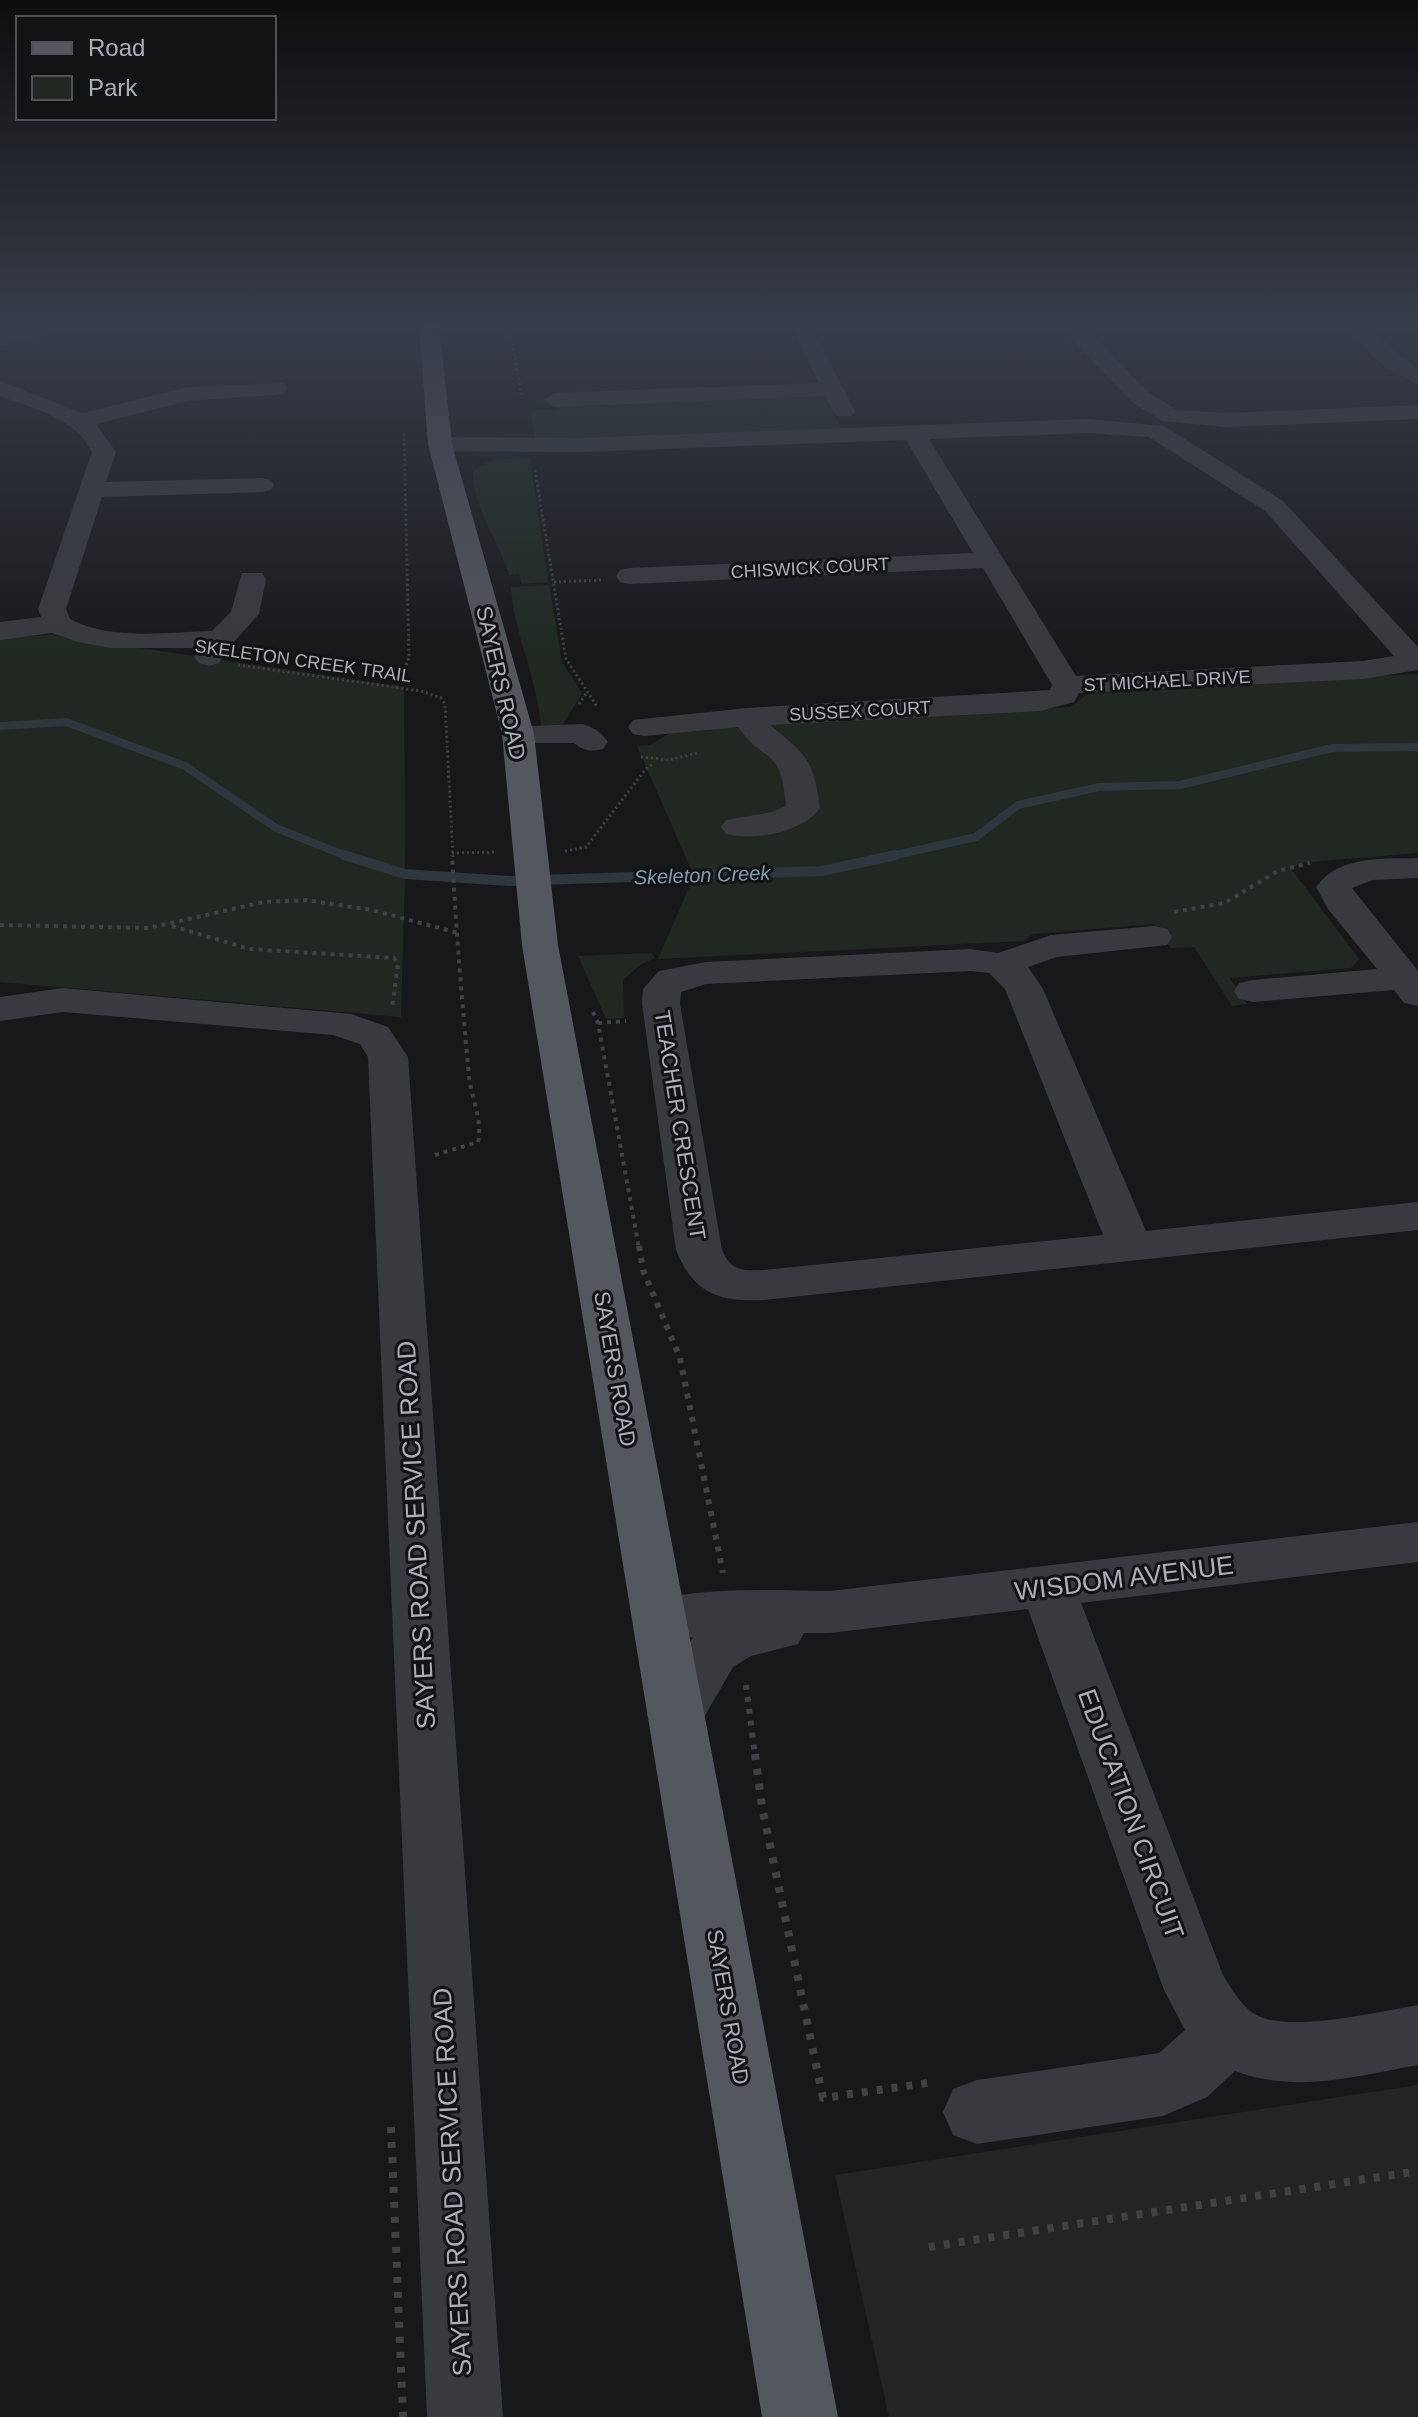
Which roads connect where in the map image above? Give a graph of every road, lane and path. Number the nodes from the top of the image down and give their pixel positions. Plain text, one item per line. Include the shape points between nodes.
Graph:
1 (97, 437) edge
2 (404, 437) edge
3 (441, 437) edge
4 (529, 437) edge
5 (786, 437) edge
6 (916, 437) edge
7 (1181, 437) edge
8 (531, 447) junction
9 (442, 450) junction
10 (268, 460) dead end
11 (94, 490) junction
12 (991, 560) junction
13 (626, 577) joint
14 (252, 579) dead end
15 (554, 582) junction
16 (57, 624) junction
17 (0, 631) edge
18 (222, 653) junction
19 (1418, 661) edge
20 (1067, 685) junction
21 (396, 688) junction
22 (747, 717) junction
23 (596, 727) joint
24 (518, 734) junction
25 (642, 740) dead end
26 (736, 828) dead end
27 (1418, 868) edge
28 (1328, 872) junction
29 (0, 925) edge
30 (1162, 925) joint
31 (172, 926) junction
32 (458, 933) junction
33 (1002, 964) junction
34 (1410, 986) edge
35 (1253, 991) dead end
36 (0, 1009) edge
37 (591, 1009) dead end
38 (631, 1020) dead end
39 (598, 1023) junction
40 (368, 1031) junction
41 (394, 1162) junction
42 (1418, 1216) edge
43 (1130, 1246) junction
44 (1418, 1542) edge
45 (1048, 1588) junction
46 (659, 1619) junction
47 (734, 1626) junction
48 (676, 1715) junction
49 (1228, 2034) junction
50 (1418, 2035) edge
51 (823, 2098) dead end
52 (977, 2112) dead end
53 (1418, 2171) edge
54 (929, 2247) dead end
55 (465, 2417) edge
56 (800, 2417) edge

1 - 11 street via 104,452
2 - 21 path via 409,658
3 - 9 main road, SAYERS ROAD
4 - 8 path
5 - 8 street
6 - 12 street, ST MICHAEL DRIVE
7 - 19 street via 1274,506
8 - 9 street
8 - 15 path
9 - 24 main road, SAYERS ROAD
10 - 11 street via 262,497
11 - 16 street via 52,609
12 - 13 street, CHISWICK COURT
12 - 20 street, ST MICHAEL DRIVE
13 - 15 path
14 - 18 street via 245,614
15 - 23 path via 566,659
16 - 17 street
16 - 18 street via 101,637
18 - 21 path, SKELETON CREEK TRAIL
19 - 20 street, ST MICHAEL DRIVE via 1363,670
20 - 22 street, SUSSEX COURT via 1063,696 1040,702
21 - 32 path, SKELETON CREEK TRAIL via 434,695 445,704
22 - 25 street, SUSSEX COURT
22 - 26 street via 752,728 796,764 803,808 785,819
23 - 24 street via 582,733
24 - 46 main road, SAYERS ROAD via 540,945
27 - 28 street
28 - 30 path via 1278,871 1224,903
28 - 34 street via 1335,892
29 - 31 path via 127,930
30 - 33 street, TEACHER CRESCENT via 1051,946
31 - 32 path via 265,902 309,900 374,910
31 - 40 path via 249,949 394,958 398,964 392,1010
32 - 41 path via 478,1142
33 - 43 street via 1015,972 1024,989
33 - 43 street, TEACHER CRESCENT via 970,960 706,973 666,983 661,1004 705,1268 716,1280 745,1286
34 - 35 street
36 - 40 street via 63,1000 333,1023
37 - 39 path
38 - 39 path
39 - 47 path via 643,1270 680,1358
40 - 41 street, SAYERS ROAD SERVICE ROAD via 384,1045 388,1057
41 - 55 street, SAYERS ROAD SERVICE ROAD
42 - 43 street, TEACHER CRESCENT
44 - 45 street, WISDOM AVENUE
45 - 47 street, WISDOM AVENUE via 830,1612 764,1634
45 - 49 street, EDUCATION CIRCUIT via 1196,1990
46 - 47 street, WISDOM AVENUE
46 - 48 main road, SAYERS ROAD
47 - 48 street, WISDOM AVENUE
47 - 51 path via 762,1807
48 - 56 main road, SAYERS ROAD
49 - 50 street via 1275,2053
49 - 52 street via 1183,2075 1163,2084
53 - 54 path

